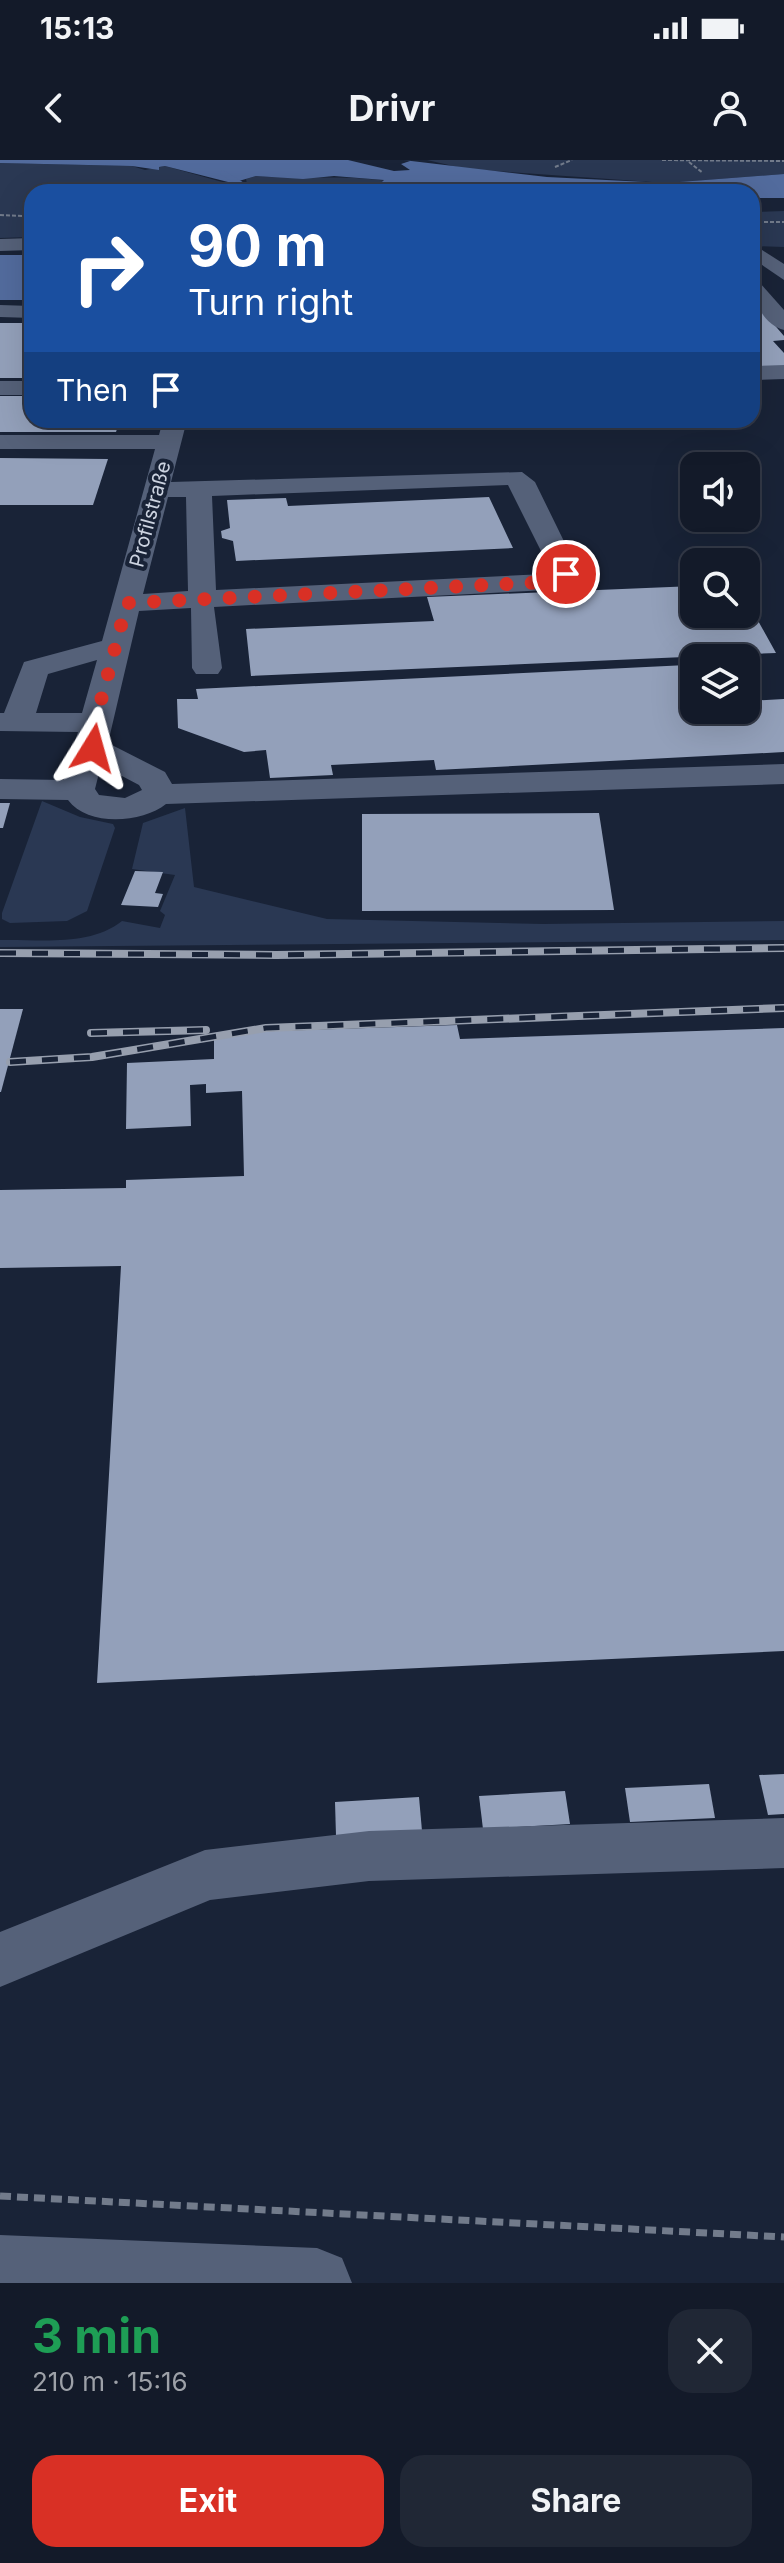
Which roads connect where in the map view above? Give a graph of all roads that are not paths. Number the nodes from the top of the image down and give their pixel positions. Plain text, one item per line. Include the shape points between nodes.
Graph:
1 (24, 244) edge
2 (0, 245) edge
3 (760, 254) edge
4 (784, 255) edge
5 (760, 257) edge
6 (784, 274) edge
7 (760, 296) edge
8 (0, 311) edge
9 (24, 312) edge
10 (784, 324) edge
11 (784, 372) edge
12 (760, 373) edge
13 (0, 388) edge
14 (24, 388) edge
15 (172, 431) edge
16 (0, 442) edge
17 (199, 488) junction
18 (157, 490) junction
19 (203, 606) junction
20 (125, 608) junction
21 (399, 610) dead end
22 (114, 649) junction
23 (207, 668) dead end
24 (9, 722) edge
25 (94, 735) junction
26 (784, 774) edge
27 (0, 789) edge
28 (78, 790) junction
29 (157, 794) junction
30 (784, 1843) edge
31 (0, 1960) edge
32 (0, 2269) edge
33 (317, 2283) edge

1 - 2 street
3 - 4 street
5 - 6 street
7 - 10 street
8 - 9 street
11 - 12 street
13 - 14 street
15 - 16 street
15 - 18 street, Profilstraße
17 - 18 street
17 - 19 street
17 - 19 street via 513,477 522,482 566,574 549,582
18 - 20 street, Profilstraße
19 - 20 street
19 - 21 street
19 - 23 street
20 - 22 street, Profilstraße
22 - 24 street via 35,668
22 - 25 street, Profilstraße
24 - 25 street
25 - 28 street, Profilstraße
25 - 29 street via 153,779
26 - 29 street
27 - 28 street
28 - 29 street via 87,802 114,809 143,804
30 - 31 street via 369,1856 205,1875
32 - 33 street

